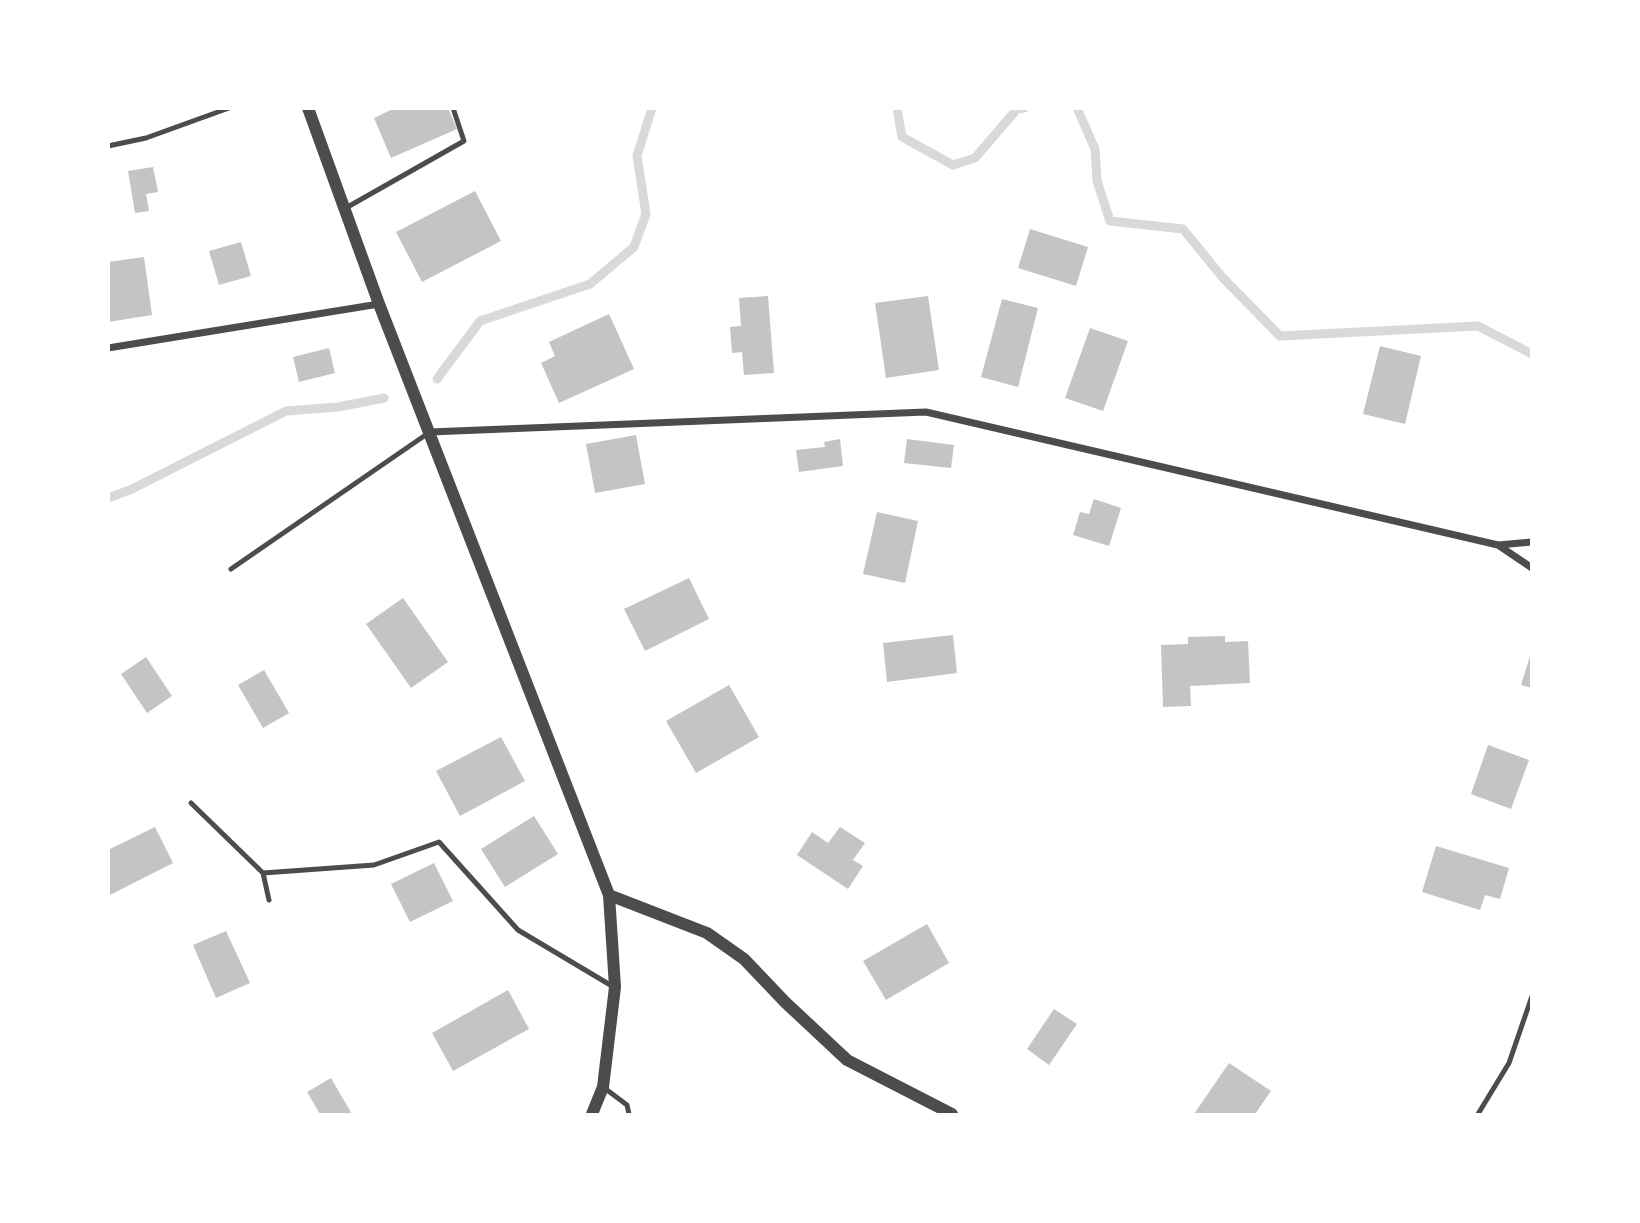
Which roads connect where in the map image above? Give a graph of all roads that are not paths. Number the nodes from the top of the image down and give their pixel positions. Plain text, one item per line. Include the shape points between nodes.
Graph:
1 (229, 108) edge
2 (308, 108) edge
3 (453, 108) edge
4 (108, 146) edge
5 (344, 209) junction
6 (379, 303) junction
7 (108, 348) edge
8 (430, 432) junction
9 (1531, 542) edge
10 (1498, 545) junction
11 (1531, 568) edge
12 (231, 569) dead end
13 (191, 803) dead end
14 (263, 873) junction
15 (609, 895) junction
16 (269, 900) dead end
17 (615, 987) junction
18 (1531, 996) edge
19 (603, 1087) junction
20 (950, 1114) edge
21 (592, 1115) edge
22 (629, 1115) edge
23 (1478, 1115) edge

1 - 4 lane via 146,138
2 - 5 street
3 - 5 lane via 464,141
5 - 6 street
6 - 7 street
6 - 8 street
8 - 10 street via 926,412
8 - 12 lane
8 - 15 street
9 - 10 street
10 - 11 street
13 - 14 lane
14 - 16 lane
14 - 17 lane via 374,865 439,842 518,930
15 - 17 street
15 - 20 street via 707,933 744,959 848,1060
17 - 19 street
18 - 23 lane via 1509,1063
19 - 21 street
19 - 22 lane via 627,1105

